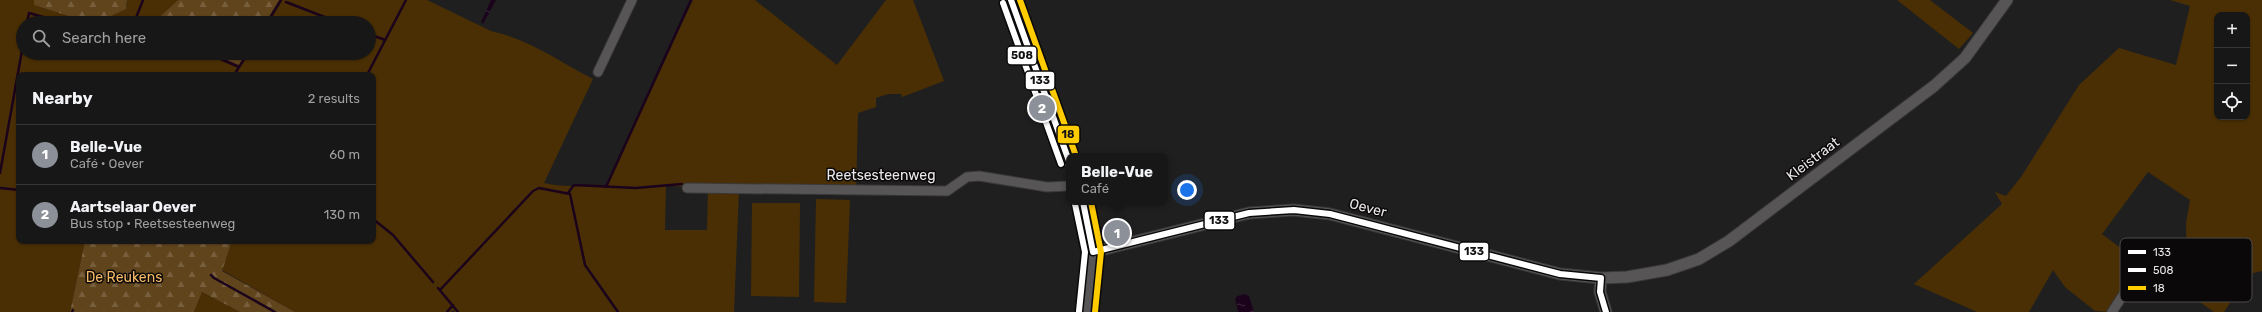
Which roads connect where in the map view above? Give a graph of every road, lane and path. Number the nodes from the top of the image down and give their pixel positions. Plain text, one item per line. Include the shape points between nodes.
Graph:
1 (632, 0) edge
2 (1011, 0) edge
3 (2007, 0) edge
4 (598, 72) dead end
5 (1066, 153) edge
6 (1066, 186) edge
7 (687, 188) dead end
8 (1084, 205) edge
9 (1093, 252) junction
10 (1600, 278) junction
11 (2120, 300) edge
12 (1087, 312) edge
13 (1606, 312) edge
14 (2112, 312) edge

1 - 4 street
2 - 5 street
3 - 10 street, Kleistraat via 1965,58 1934,86 1729,241 1699,259 1667,270 1627,277
6 - 7 street, Reetsesteenweg via 1048,187 979,176 968,177 947,191
8 - 9 street
9 - 10 street, Oever via 1235,215 1294,210 1330,214 1560,274
9 - 12 street
10 - 13 street via 1600,292
11 - 14 street

